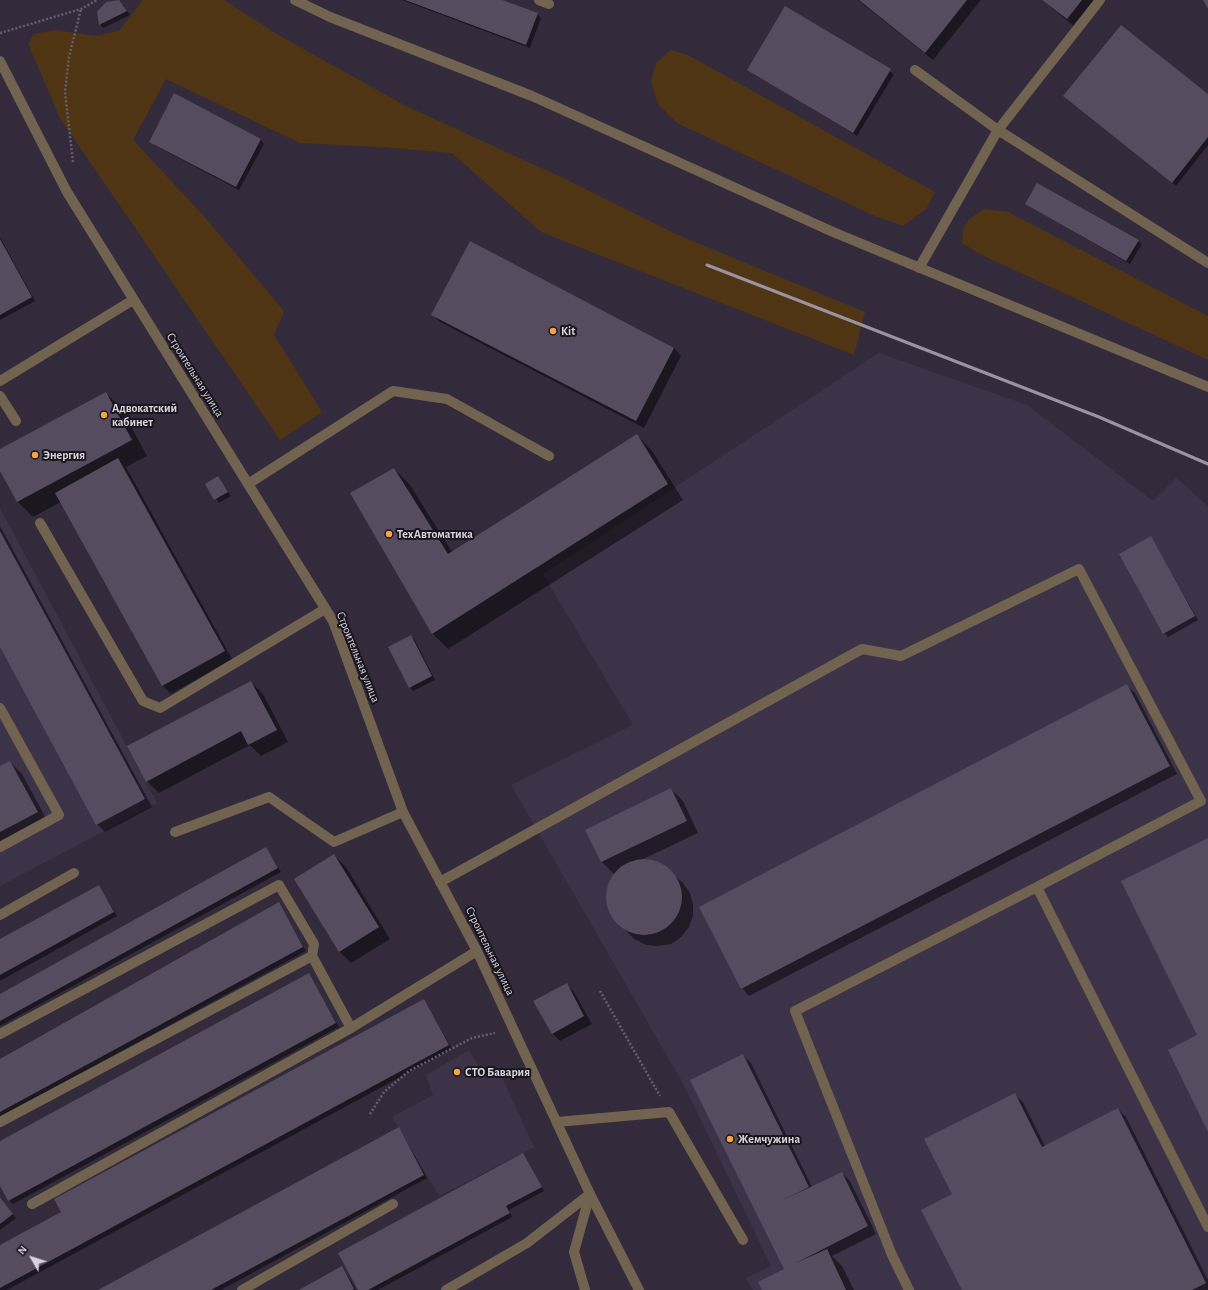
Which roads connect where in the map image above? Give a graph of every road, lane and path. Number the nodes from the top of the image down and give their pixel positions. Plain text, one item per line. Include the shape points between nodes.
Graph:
1 (97, 0) edge
2 (295, 0) edge
3 (539, 0) edge
4 (1100, 0) edge
5 (549, 4) dead end
6 (81, 9) junction
7 (0, 33) edge
8 (0, 61) edge
9 (915, 70) dead end
10 (998, 130) junction
11 (67, 192) junction
12 (1208, 263) edge
13 (919, 268) junction
14 (133, 300) junction
15 (0, 381) edge
16 (1208, 387) edge
17 (0, 396) edge
18 (16, 421) dead end
19 (549, 456) dead end
20 (248, 484) junction
21 (40, 523) dead end
22 (325, 609) junction
23 (0, 708) edge
24 (403, 812) junction
25 (175, 832) dead end
26 (0, 847) edge
27 (74, 874) dead end
28 (440, 882) junction
29 (1037, 887) junction
30 (0, 915) edge
31 (477, 951) junction
32 (312, 956) junction
33 (600, 990) dead end
34 (351, 1028) junction
35 (514, 1030) junction
36 (0, 1034) edge
37 (669, 1112) junction
38 (370, 1114) dead end
39 (0, 1122) edge
40 (557, 1122) junction
41 (590, 1194) junction
42 (32, 1204) dead end
43 (393, 1204) dead end
44 (1208, 1227) edge
45 (743, 1240) dead end
46 (242, 1290) edge
47 (446, 1290) edge
48 (585, 1290) edge
49 (639, 1290) edge
50 (910, 1290) edge

1 - 6 path
2 - 13 street via 330,17 532,96
3 - 5 street
4 - 10 street
6 - 7 path
6 - 11 path via 69,57 65,92 74,167
8 - 11 street, Строительная улица
9 - 10 street
10 - 12 street
10 - 13 street
11 - 14 street, Строительная улица
13 - 16 street
14 - 15 street
14 - 20 street, Строительная улица
17 - 18 street
19 - 20 street via 447,399 393,391
20 - 22 street, Строительная улица
21 - 22 street via 143,701 160,708
22 - 24 street, Строительная улица via 333,621
23 - 26 street via 59,815
24 - 25 street via 334,842 269,797
24 - 28 street, Строительная улица
27 - 30 street
28 - 29 street via 862,649 901,656 1079,569 1201,801
28 - 31 street, Строительная улица
29 - 44 street
29 - 50 street via 795,1011 892,1255
31 - 34 street
31 - 35 street, Строительная улица
32 - 34 street
32 - 36 street via 314,944 279,885
32 - 39 street
33 - 37 path
34 - 42 street
35 - 38 path via 472,1038 409,1072 384,1092
35 - 40 street, Строительная улица
37 - 40 street
37 - 45 street
40 - 41 street, Строительная улица
41 - 47 street via 527,1242
41 - 48 street via 574,1252
41 - 49 street, Строительная улица
43 - 46 street

